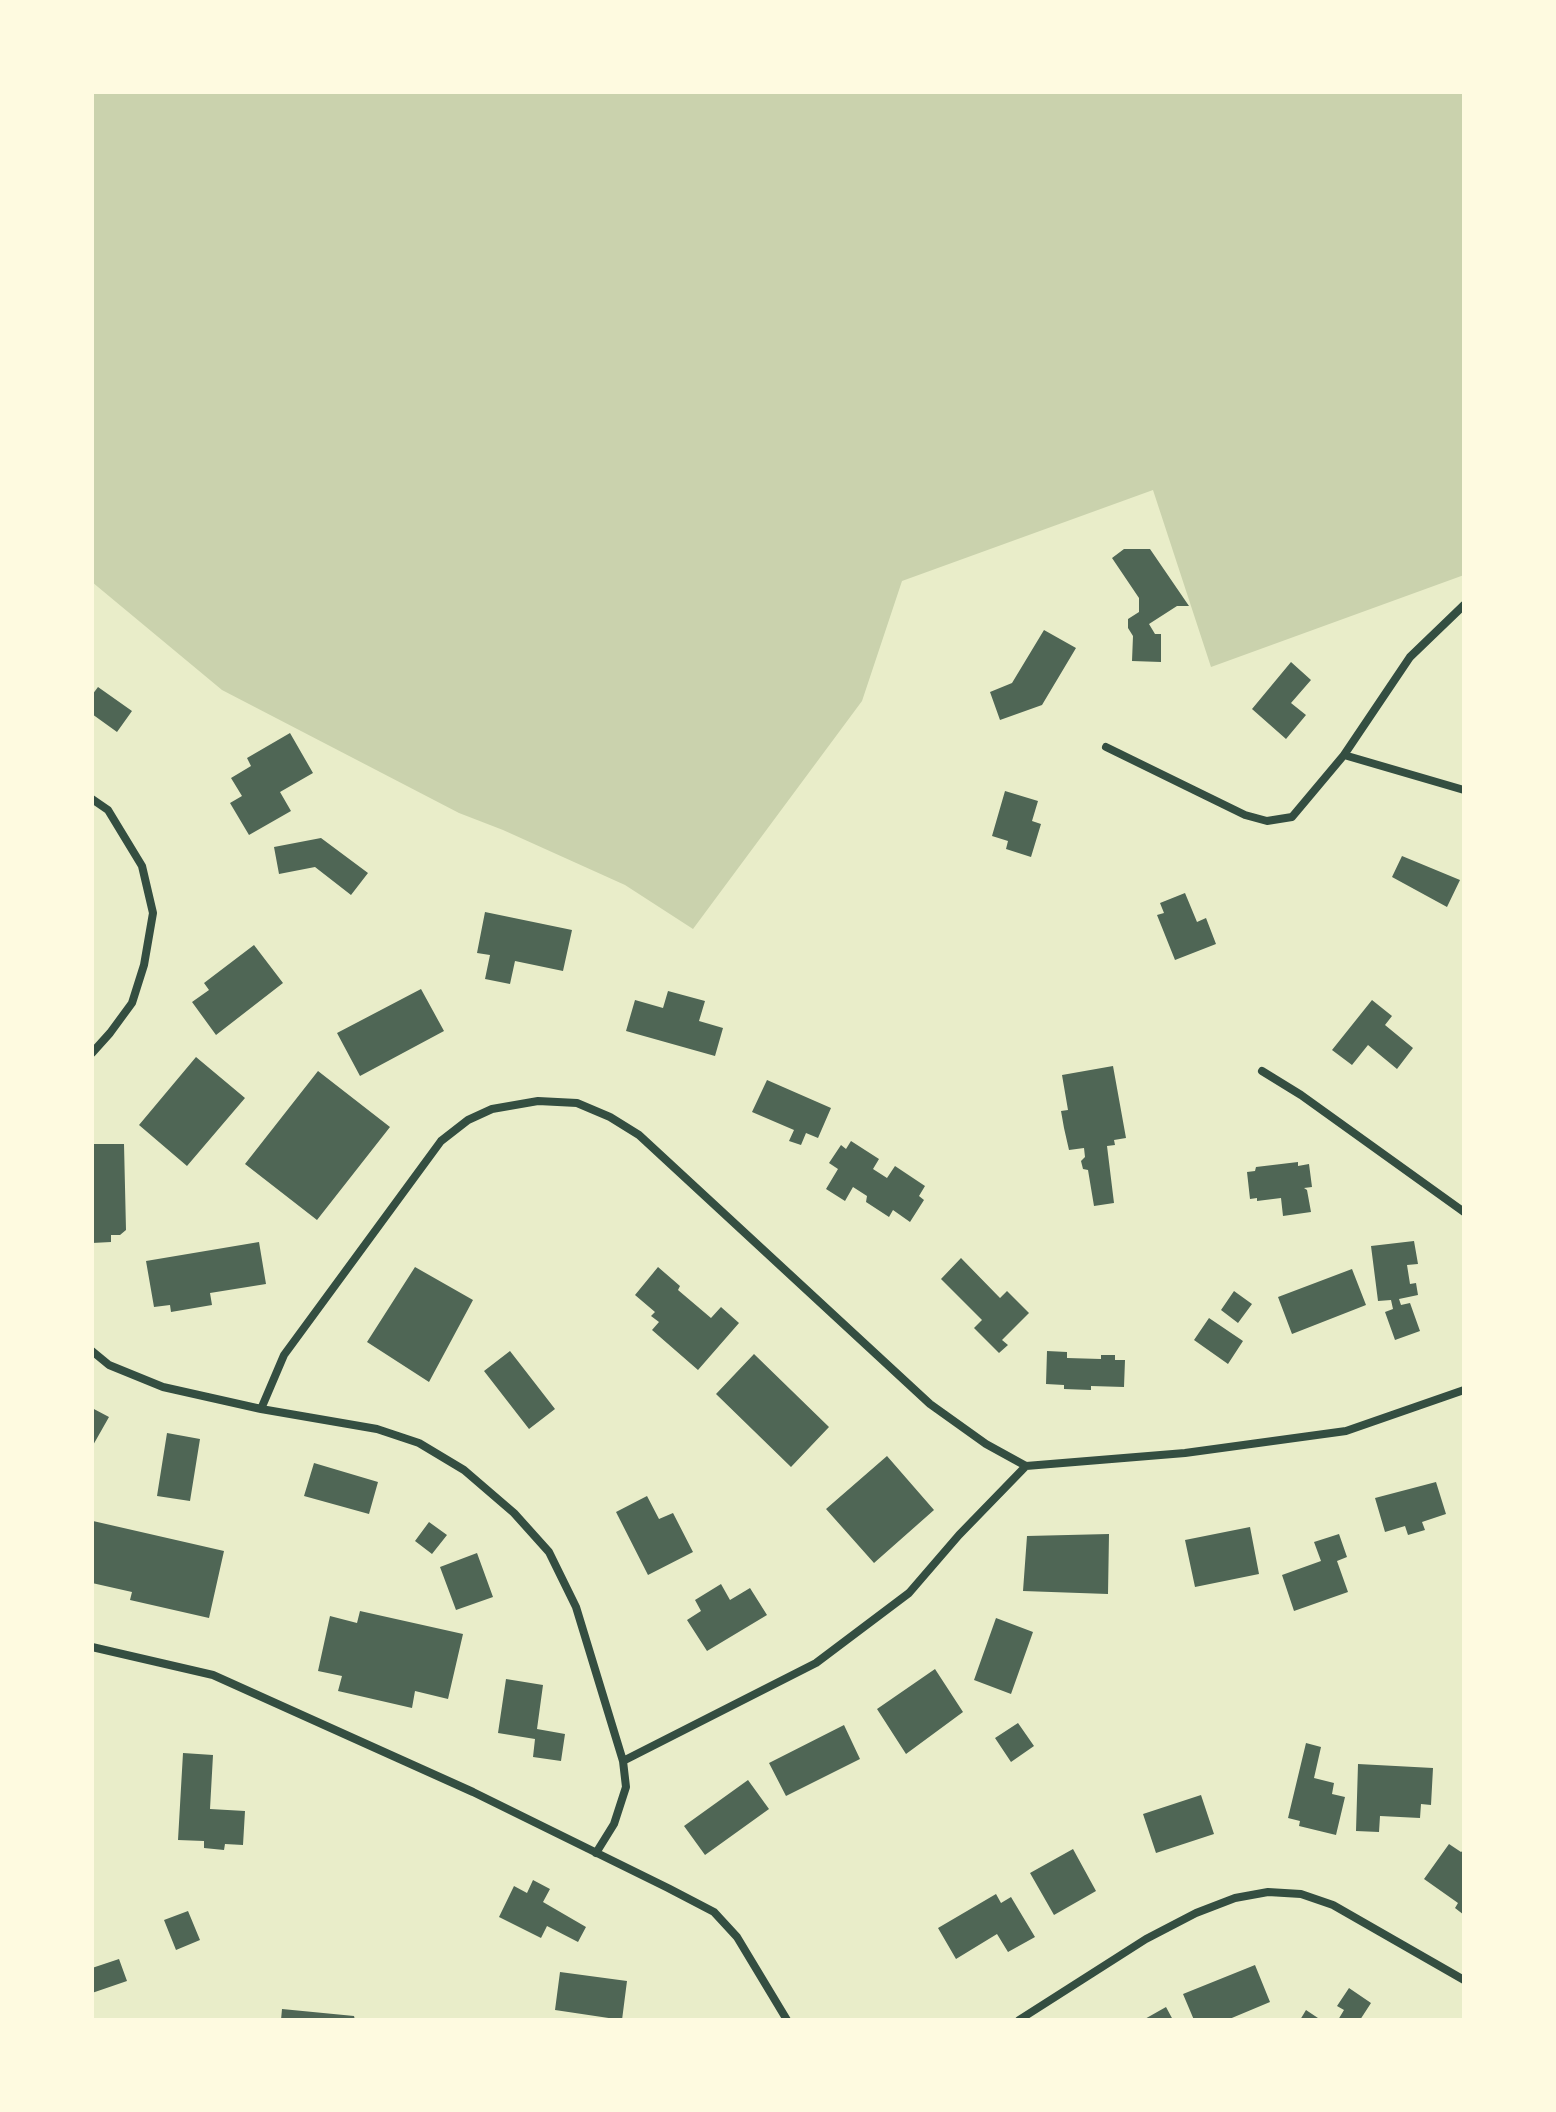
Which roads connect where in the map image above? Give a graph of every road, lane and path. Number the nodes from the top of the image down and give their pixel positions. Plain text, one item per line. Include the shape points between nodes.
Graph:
1 (1464, 605) edge
2 (1106, 747) dead end
3 (1344, 755) junction
4 (1464, 790) edge
5 (92, 799) edge
6 (92, 1053) edge
7 (1262, 1071) dead end
8 (1464, 1212) edge
9 (92, 1351) edge
10 (1464, 1390) edge
11 (261, 1409) junction
12 (1026, 1466) junction
13 (92, 1647) edge
14 (623, 1761) junction
15 (596, 1853) junction
16 (1464, 1980) edge
17 (787, 2020) edge
18 (1019, 2020) edge

1 - 3 street via 1410,657
2 - 3 street via 1267,821 1292,817
3 - 4 street
5 - 6 street via 108,810 142,866 153,913 132,1003
7 - 8 street
9 - 11 street via 109,1365 163,1387
10 - 12 street via 1346,1431 1185,1453
11 - 12 street via 284,1355 441,1141 492,1109 538,1101 577,1103 639,1135 930,1404
11 - 14 street via 377,1429 419,1443 464,1470 514,1513 549,1552 576,1607
12 - 14 street via 909,1593 816,1663
13 - 15 street via 213,1675
14 - 15 street via 626,1787 614,1824
15 - 17 street via 714,1912 737,1937
16 - 18 street via 1333,1905 1301,1894 1268,1892 1196,1913

